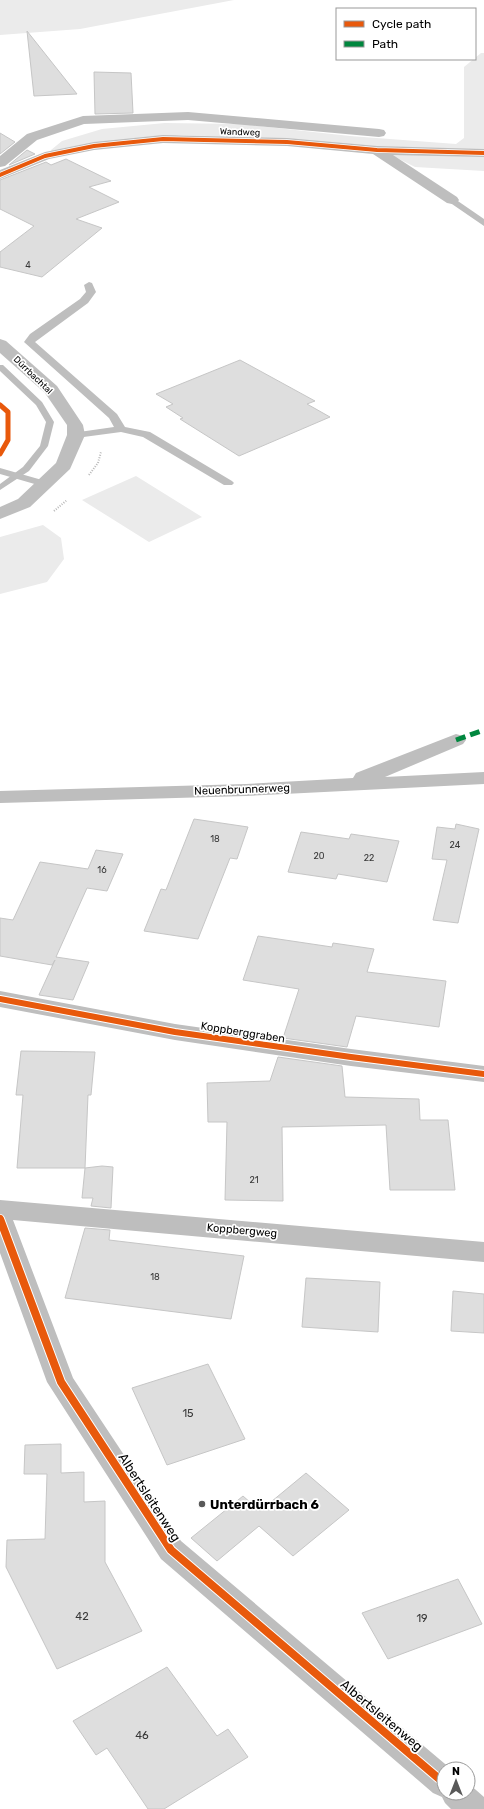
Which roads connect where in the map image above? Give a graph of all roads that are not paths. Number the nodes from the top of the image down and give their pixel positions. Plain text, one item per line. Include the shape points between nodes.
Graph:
1 (379, 133) dead end
2 (376, 150) junction
3 (484, 153) edge
4 (0, 163) edge
5 (0, 175) edge
6 (452, 200) joint
7 (484, 223) edge
8 (89, 285) dead end
9 (0, 344) edge
10 (121, 429) junction
11 (76, 435) junction
12 (0, 470) edge
13 (228, 483) dead end
14 (45, 484) junction
15 (0, 514) edge
16 (456, 740) dead end
17 (484, 778) edge
18 (347, 785) junction
19 (0, 797) edge
20 (0, 999) edge
21 (484, 1074) edge
22 (0, 1209) edge
23 (0, 1219) edge
24 (484, 1252) edge
25 (436, 1776) edge
26 (466, 1801) edge
27 (475, 1809) edge

1 - 4 street, Wandweg via 188,116 83,120 32,137
2 - 3 street, Wandweg
2 - 5 street, Wandweg via 287,142 163,139 94,146 45,156
2 - 6 street, Wandweg
6 - 7 lane
8 - 10 lane via 91,292 84,301 29,342 113,416
9 - 11 street, Dürrbachtal via 51,390 75,424
10 - 11 lane
10 - 13 lane via 146,434
11 - 14 street via 64,465
12 - 14 lane
14 - 15 street via 24,503
16 - 18 street
17 - 18 street, Neuenbrunnerweg
18 - 19 street, Neuenbrunnerweg
20 - 21 street, Koppberggraben via 239,1043
22 - 24 street, Koppbergweg
23 - 25 street, Albertsleitenweg via 61,1382 171,1550
26 - 27 street

